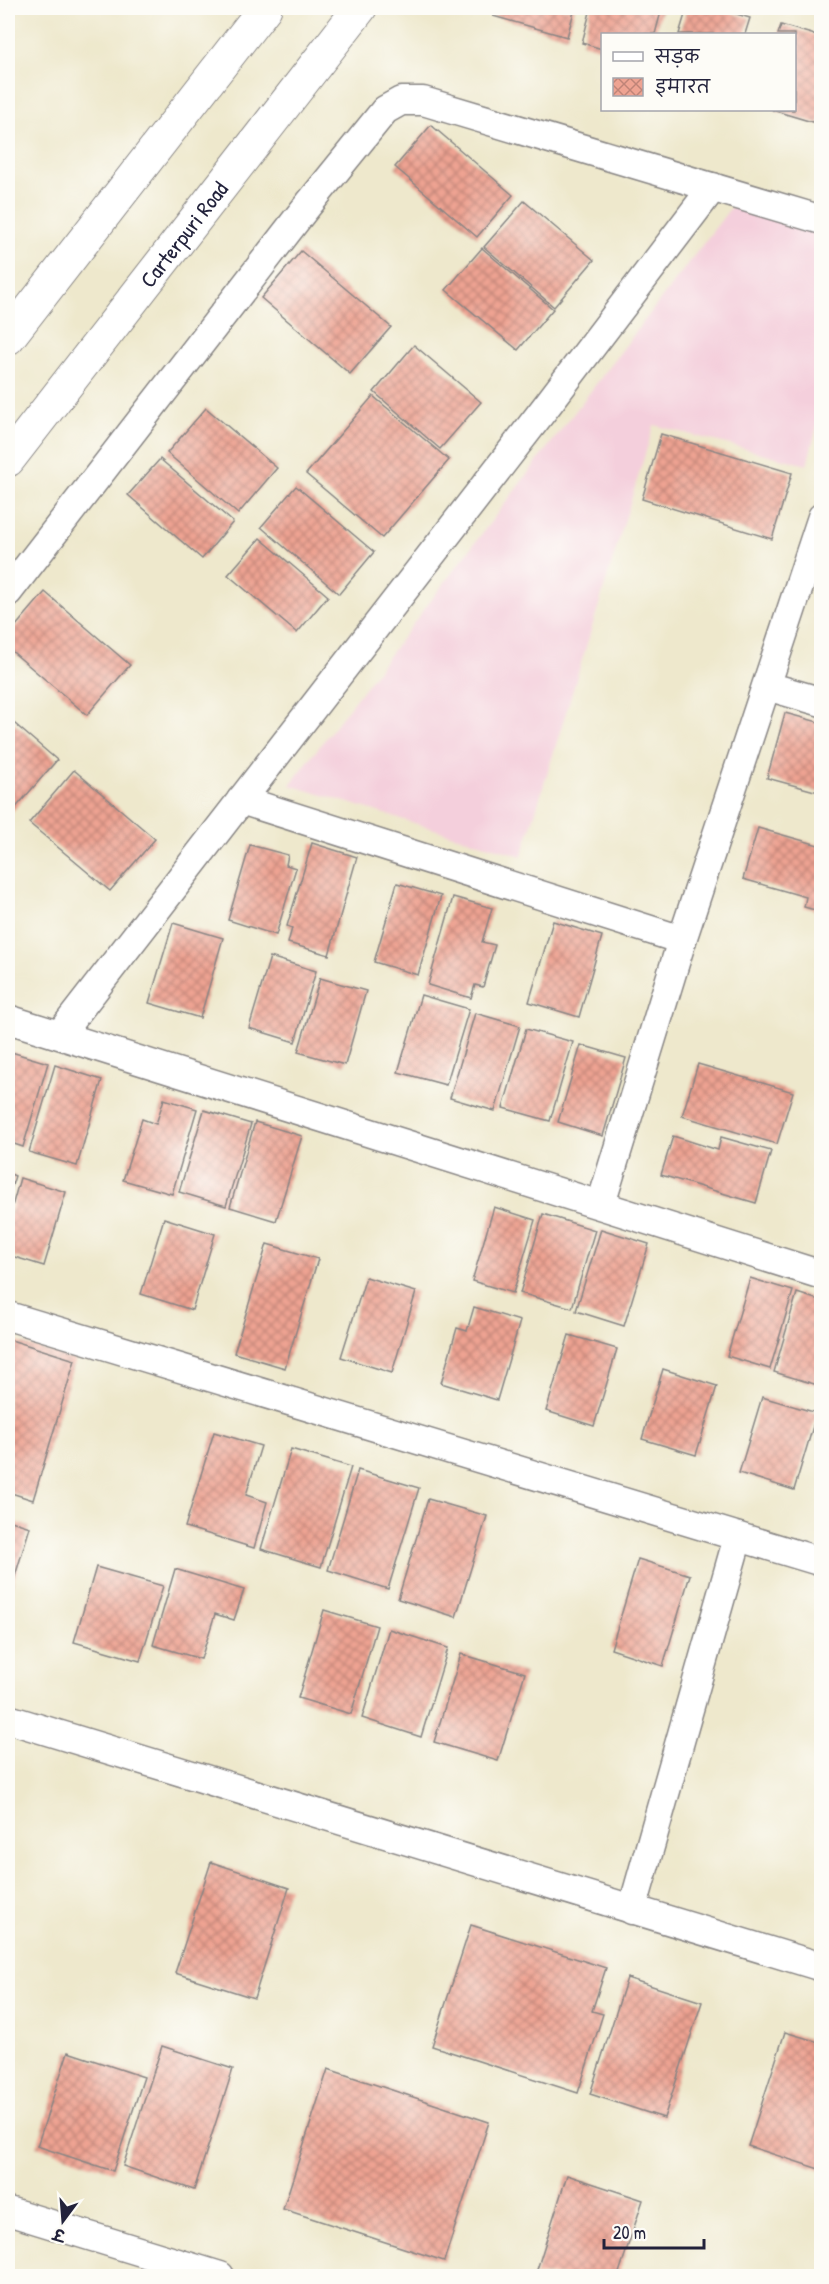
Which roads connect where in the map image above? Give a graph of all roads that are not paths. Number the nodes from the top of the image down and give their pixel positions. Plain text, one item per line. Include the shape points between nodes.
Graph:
1 (265, 8) edge
2 (360, 8) edge
3 (713, 187) junction
4 (822, 219) edge
5 (8, 338) edge
6 (8, 460) edge
7 (822, 517) edge
8 (8, 592) edge
9 (767, 686) junction
10 (822, 702) edge
11 (242, 800) junction
12 (682, 940) junction
13 (8, 1019) edge
14 (60, 1034) junction
15 (601, 1204) junction
16 (822, 1275) edge
17 (8, 1317) edge
18 (738, 1537) junction
19 (822, 1562) edge
20 (8, 1719) edge
21 (632, 1910) junction
22 (822, 1967) edge
23 (8, 2211) edge
24 (220, 2277) edge

1 - 5 main road
2 - 6 main road, Carterpuri Road
3 - 4 street
3 - 8 street via 423,101 401,100 385,110 304,210
3 - 11 street
7 - 9 street
9 - 10 street
9 - 12 street
11 - 12 street
11 - 14 street
12 - 15 street
13 - 14 street
14 - 15 street
15 - 16 street
17 - 18 street
18 - 19 street
18 - 21 street
20 - 21 street
21 - 22 street
23 - 24 street

